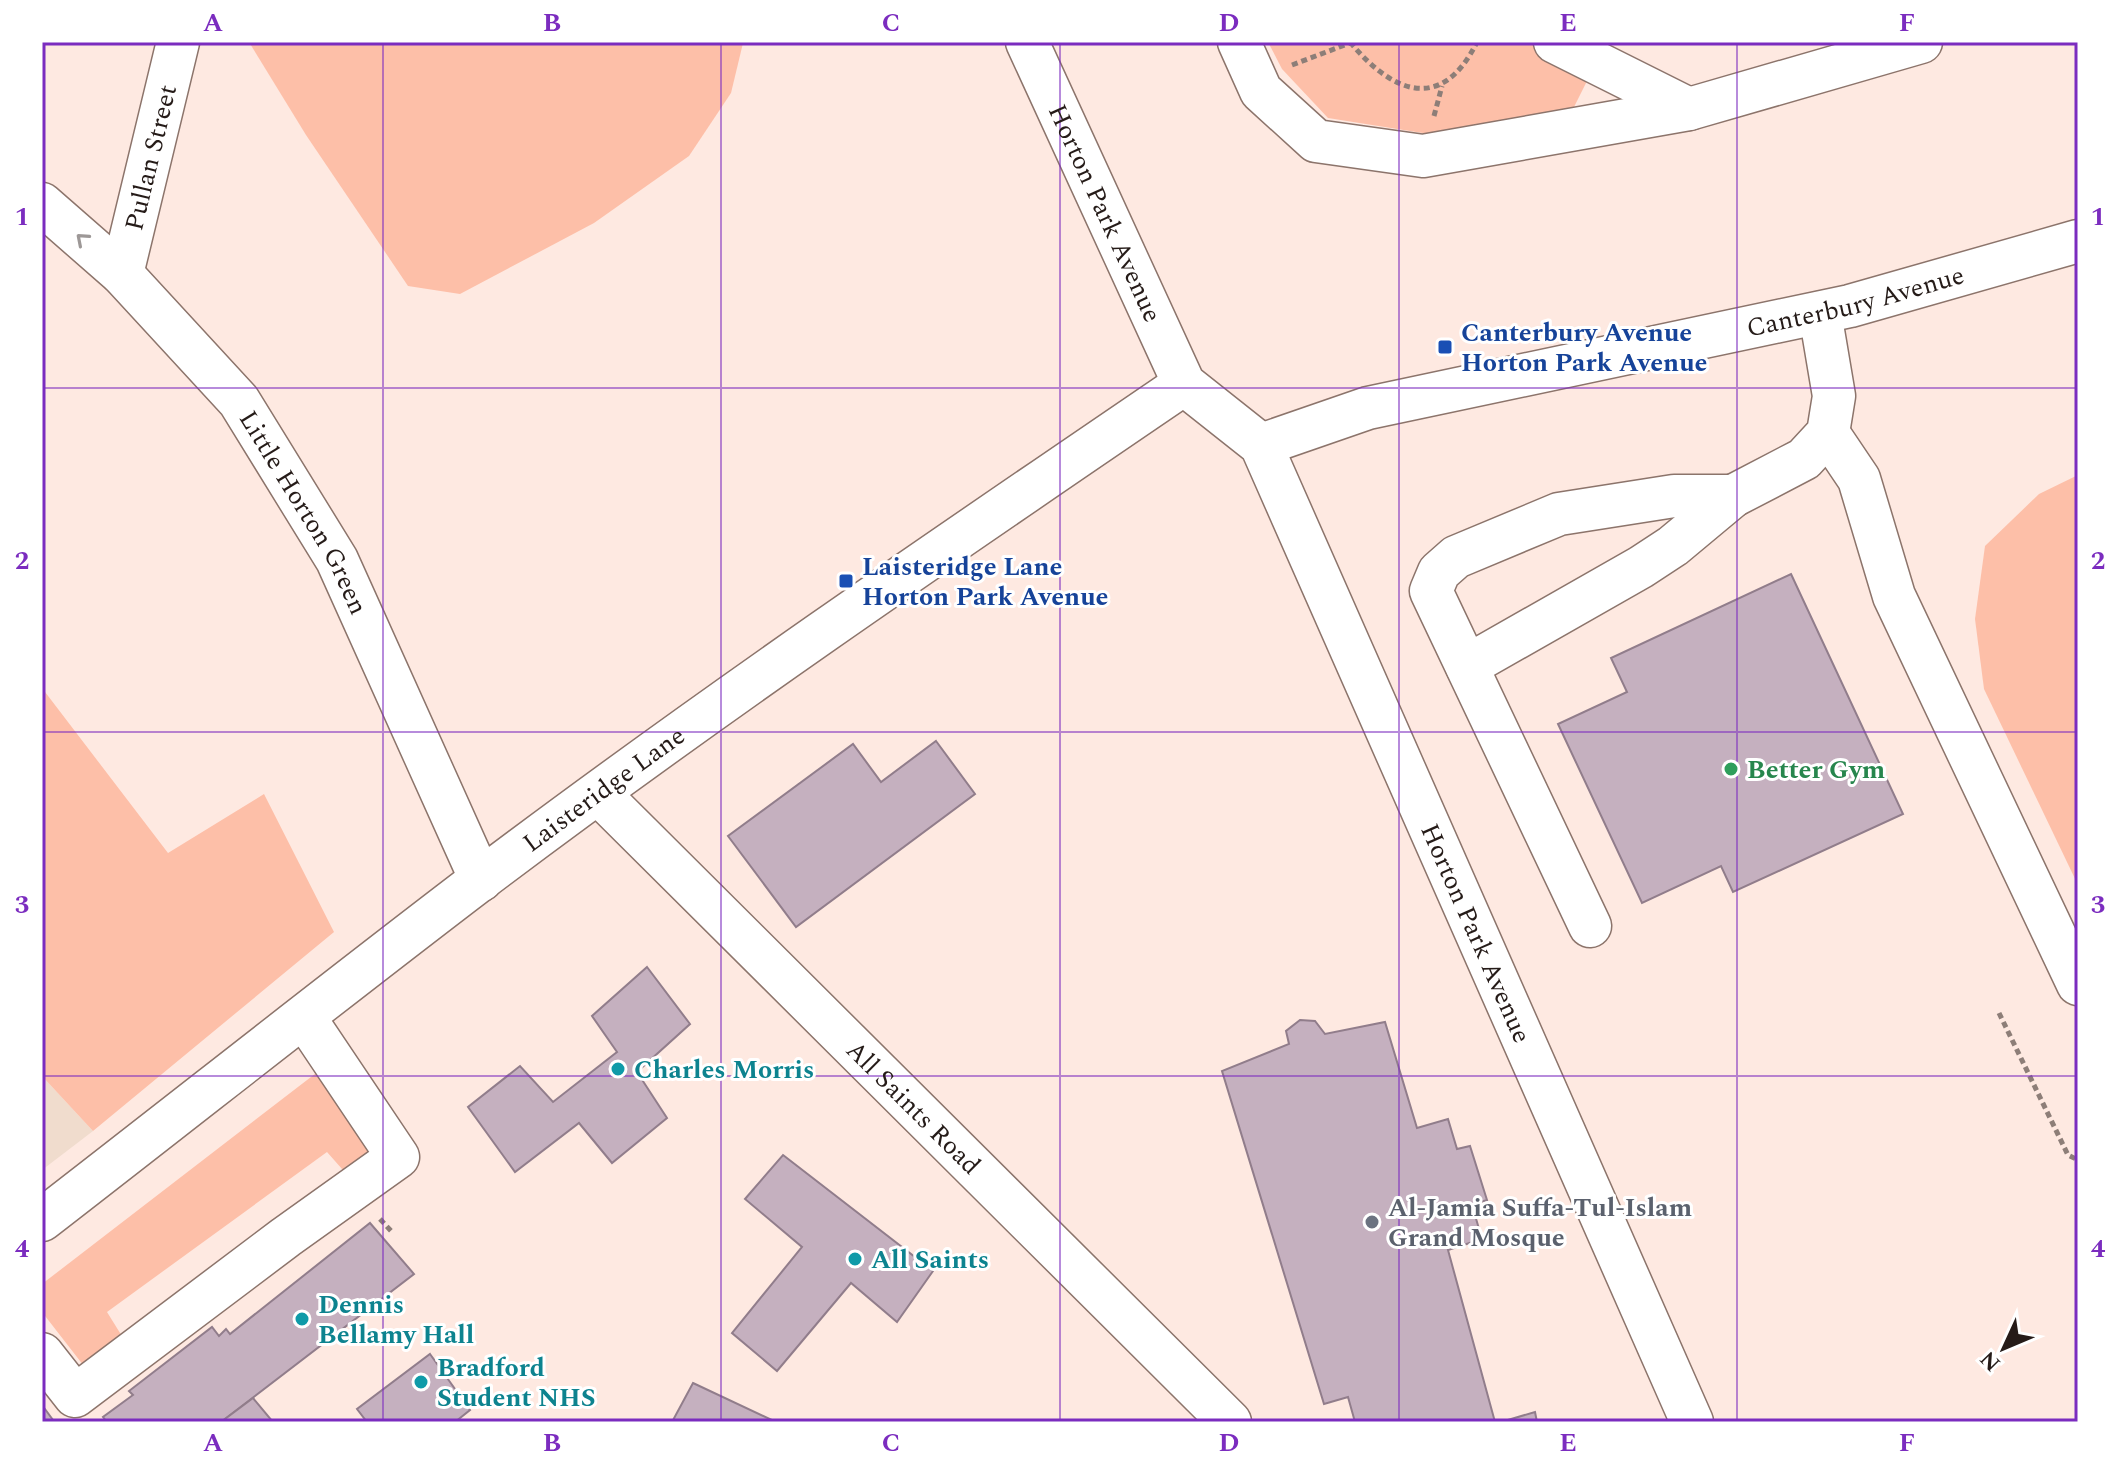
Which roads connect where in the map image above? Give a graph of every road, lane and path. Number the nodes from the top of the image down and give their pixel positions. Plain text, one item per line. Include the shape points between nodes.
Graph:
1 (178, 42) edge
2 (1027, 42) edge
3 (1239, 42) edge
4 (1350, 42) edge
5 (1477, 42) edge
6 (1555, 42) edge
7 (1921, 42) edge
8 (1261, 91) junction
9 (1689, 109) junction
10 (42, 204) edge
11 (2078, 241) edge
12 (122, 274) junction
13 (1820, 313) junction
14 (1184, 384) junction
15 (1828, 433) junction
16 (1261, 445) junction
17 (1733, 496) junction
18 (1467, 666) junction
19 (599, 794) junction
20 (481, 880) junction
21 (1590, 926) dead end
22 (2078, 984) edge
23 (1999, 1013) dead end
24 (304, 1017) junction
25 (2078, 1160) edge
26 (42, 1220) edge
27 (42, 1354) edge
28 (1230, 1422) edge
29 (1692, 1422) edge

1 - 12 street, Pullan Street
2 - 14 street, Horton Park Avenue
3 - 8 street
4 - 5 path via 1377,72 1411,88 1442,86 1468,61
4 - 8 path via 1282,69
6 - 9 street
7 - 9 street
8 - 9 street via 1316,141 1423,156
12 -> 10 street, Little Horton Green
11 - 13 street, Canterbury Avenue
12 - 20 street, Little Horton Green via 239,401 337,560
13 - 15 street via 1834,396
13 - 16 street, Canterbury Avenue via 1368,408
14 - 16 street
14 - 19 street, Laisteridge Lane via 860,604
15 - 17 street via 1804,459
15 - 22 street via 1859,479 1894,596
16 - 29 street, Horton Park Avenue
17 - 18 street via 1641,567
17 - 18 street via 1674,496 1559,514 1456,557 1439,572 1431,591
18 - 21 street
19 - 20 street, Laisteridge Lane
19 - 28 street, All Saints Road
20 - 24 street, Laisteridge Lane
23 - 25 path via 2068,1155
24 - 26 street, Laisteridge Lane
24 - 27 street via 398,1157 75,1396

